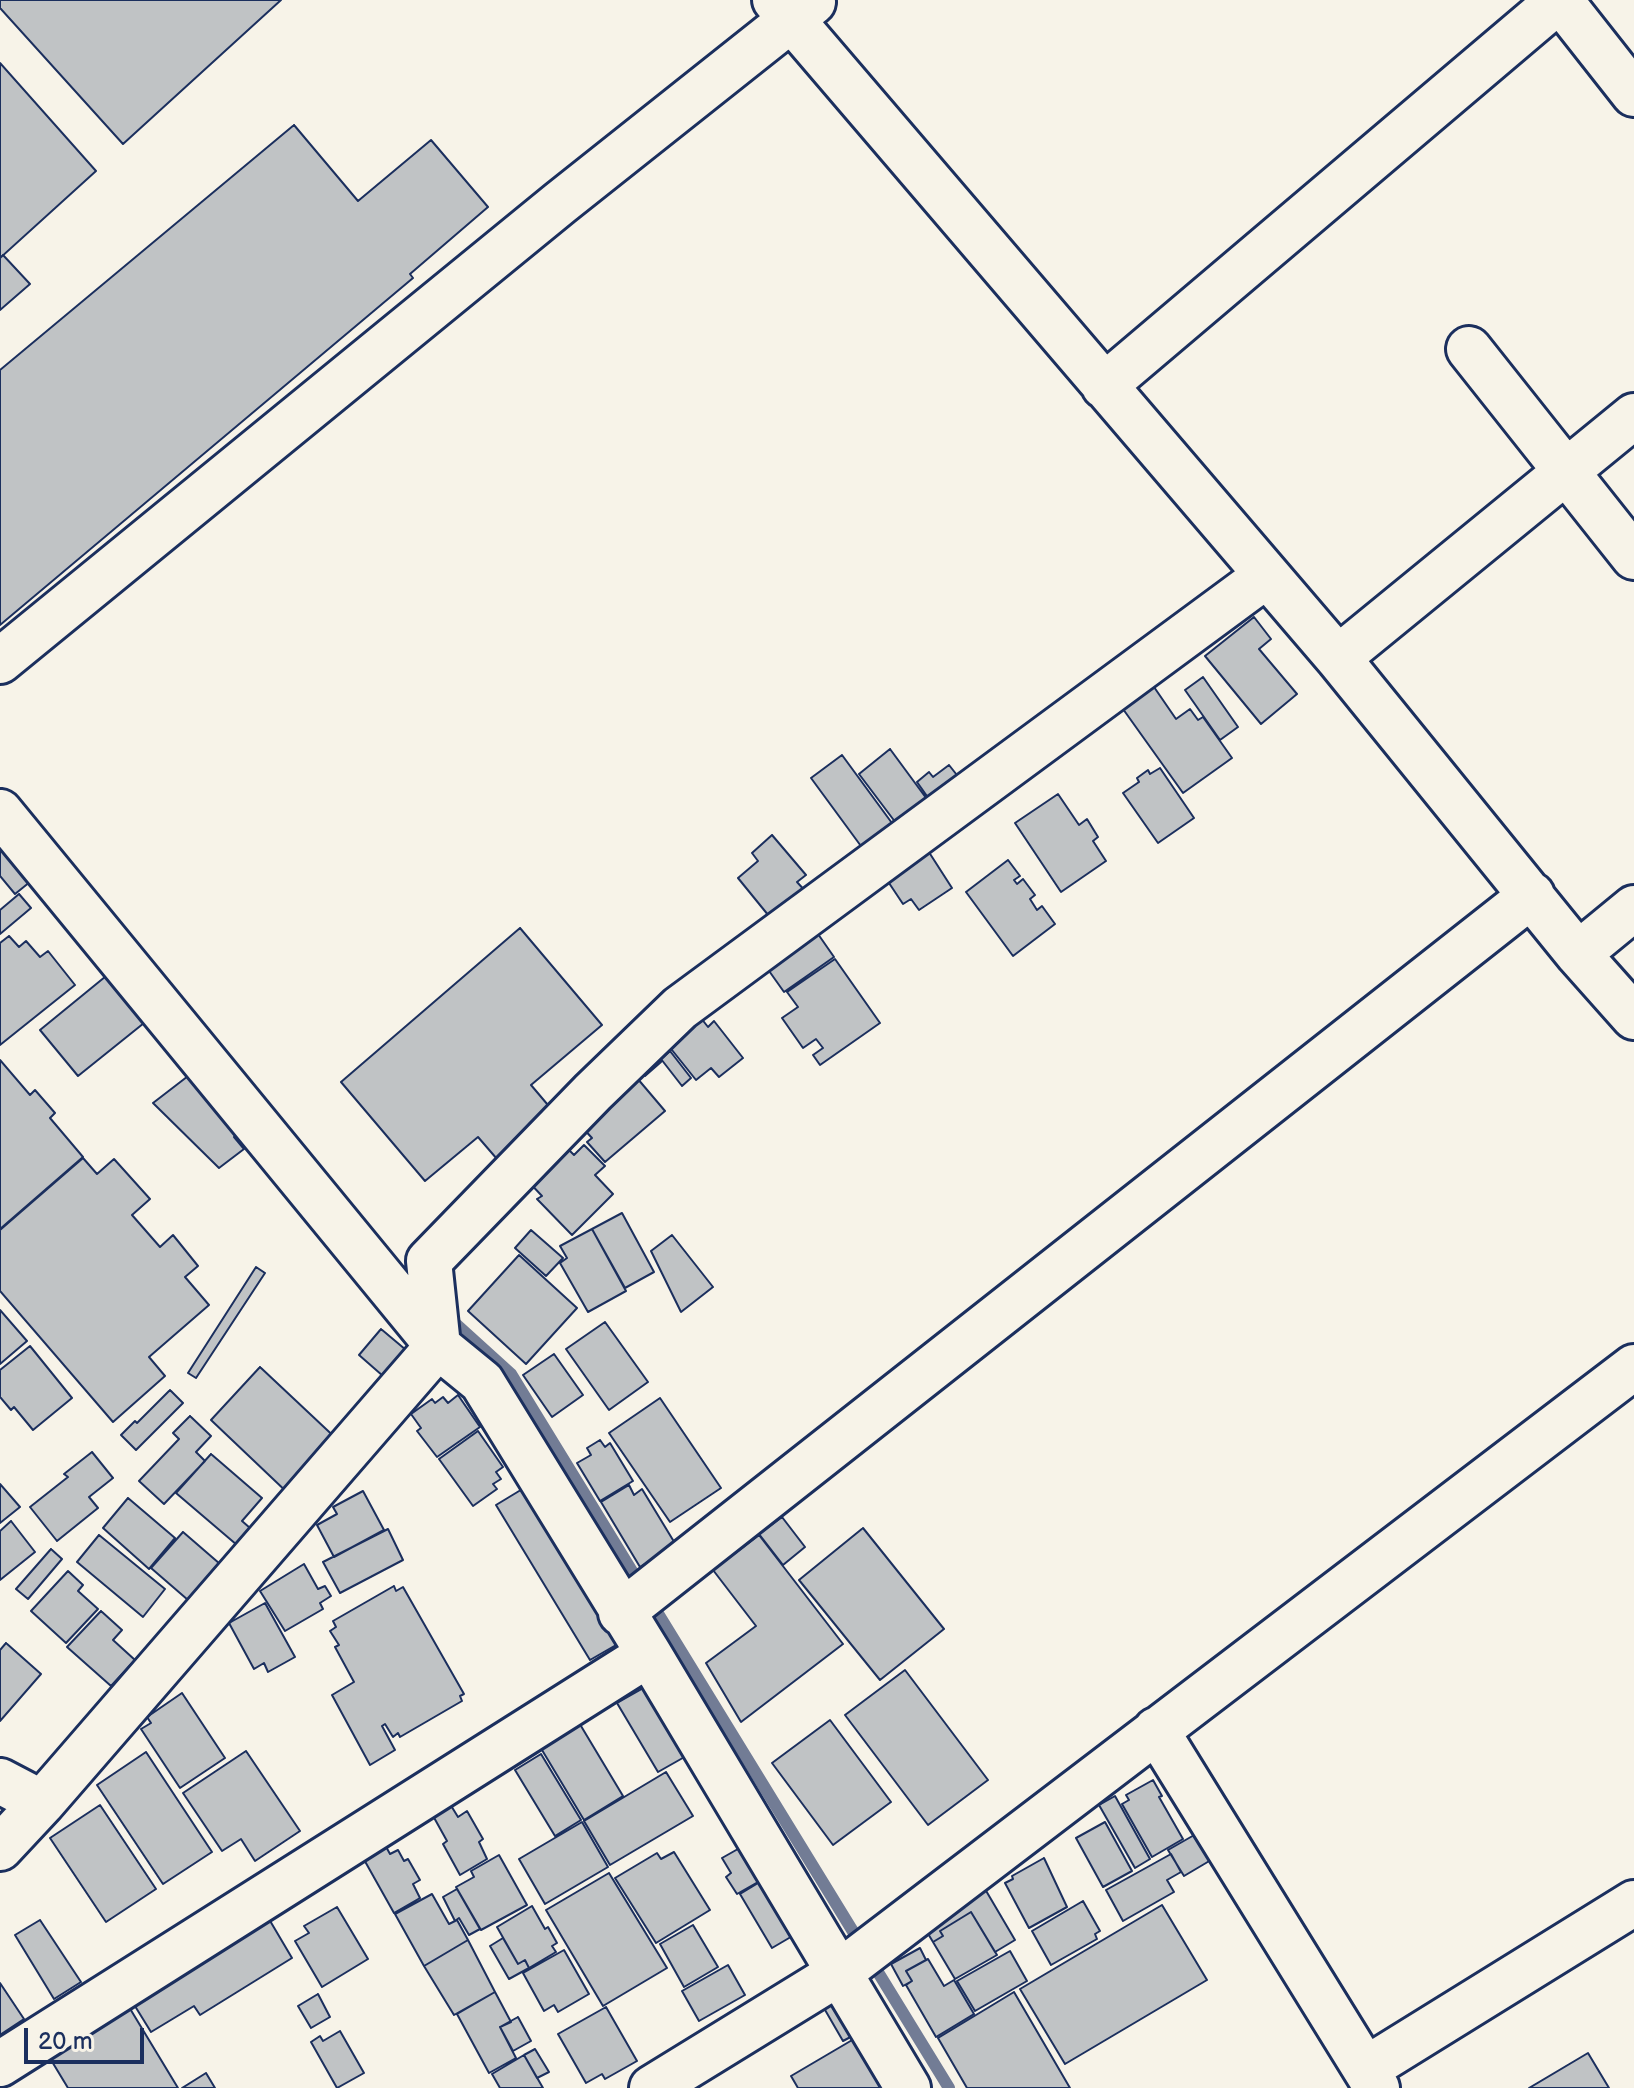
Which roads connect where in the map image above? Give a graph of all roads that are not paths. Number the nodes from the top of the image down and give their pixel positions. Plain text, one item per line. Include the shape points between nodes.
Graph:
1 (1560, 0) edge
2 (794, 7) edge
3 (1634, 94) edge
4 (1469, 349) dead end
5 (1104, 386) junction
6 (1634, 416) edge
7 (1566, 472) junction
8 (1634, 557) edge
9 (1267, 575) junction
10 (1338, 658) junction
11 (0, 661) edge
12 (0, 812) edge
13 (1532, 895) junction
14 (1634, 908) edge
15 (1578, 954) junction
16 (1634, 1017) edge
17 (438, 1346) junction
18 (1634, 1367) edge
19 (621, 1613) junction
20 (649, 1654) junction
21 (1156, 1730) junction
22 (0, 1781) edge
23 (42, 1803) junction
24 (0, 1848) edge
25 (1634, 1903) edge
26 (839, 1973) junction
27 (0, 2064) edge
28 (1372, 2078) edge
29 (652, 2088) edge
30 (908, 2088) edge

1 - 3 street
1 - 5 street
2 - 5 street
2 - 11 street
4 - 7 street
5 - 9 street
6 - 7 street
7 - 8 street
7 - 10 street
9 - 10 street
9 - 17 street via 680,1008 429,1261
10 - 13 street
12 - 17 street
13 - 15 street
13 - 19 street
14 - 15 street
15 - 16 street
17 - 19 street via 482,1382
17 - 23 street
18 - 21 street
19 - 20 street
20 - 26 street
20 - 27 street
21 - 26 street
21 - 28 street
22 - 23 street
23 - 24 street
25 - 28 street
26 - 29 street
26 - 30 street

